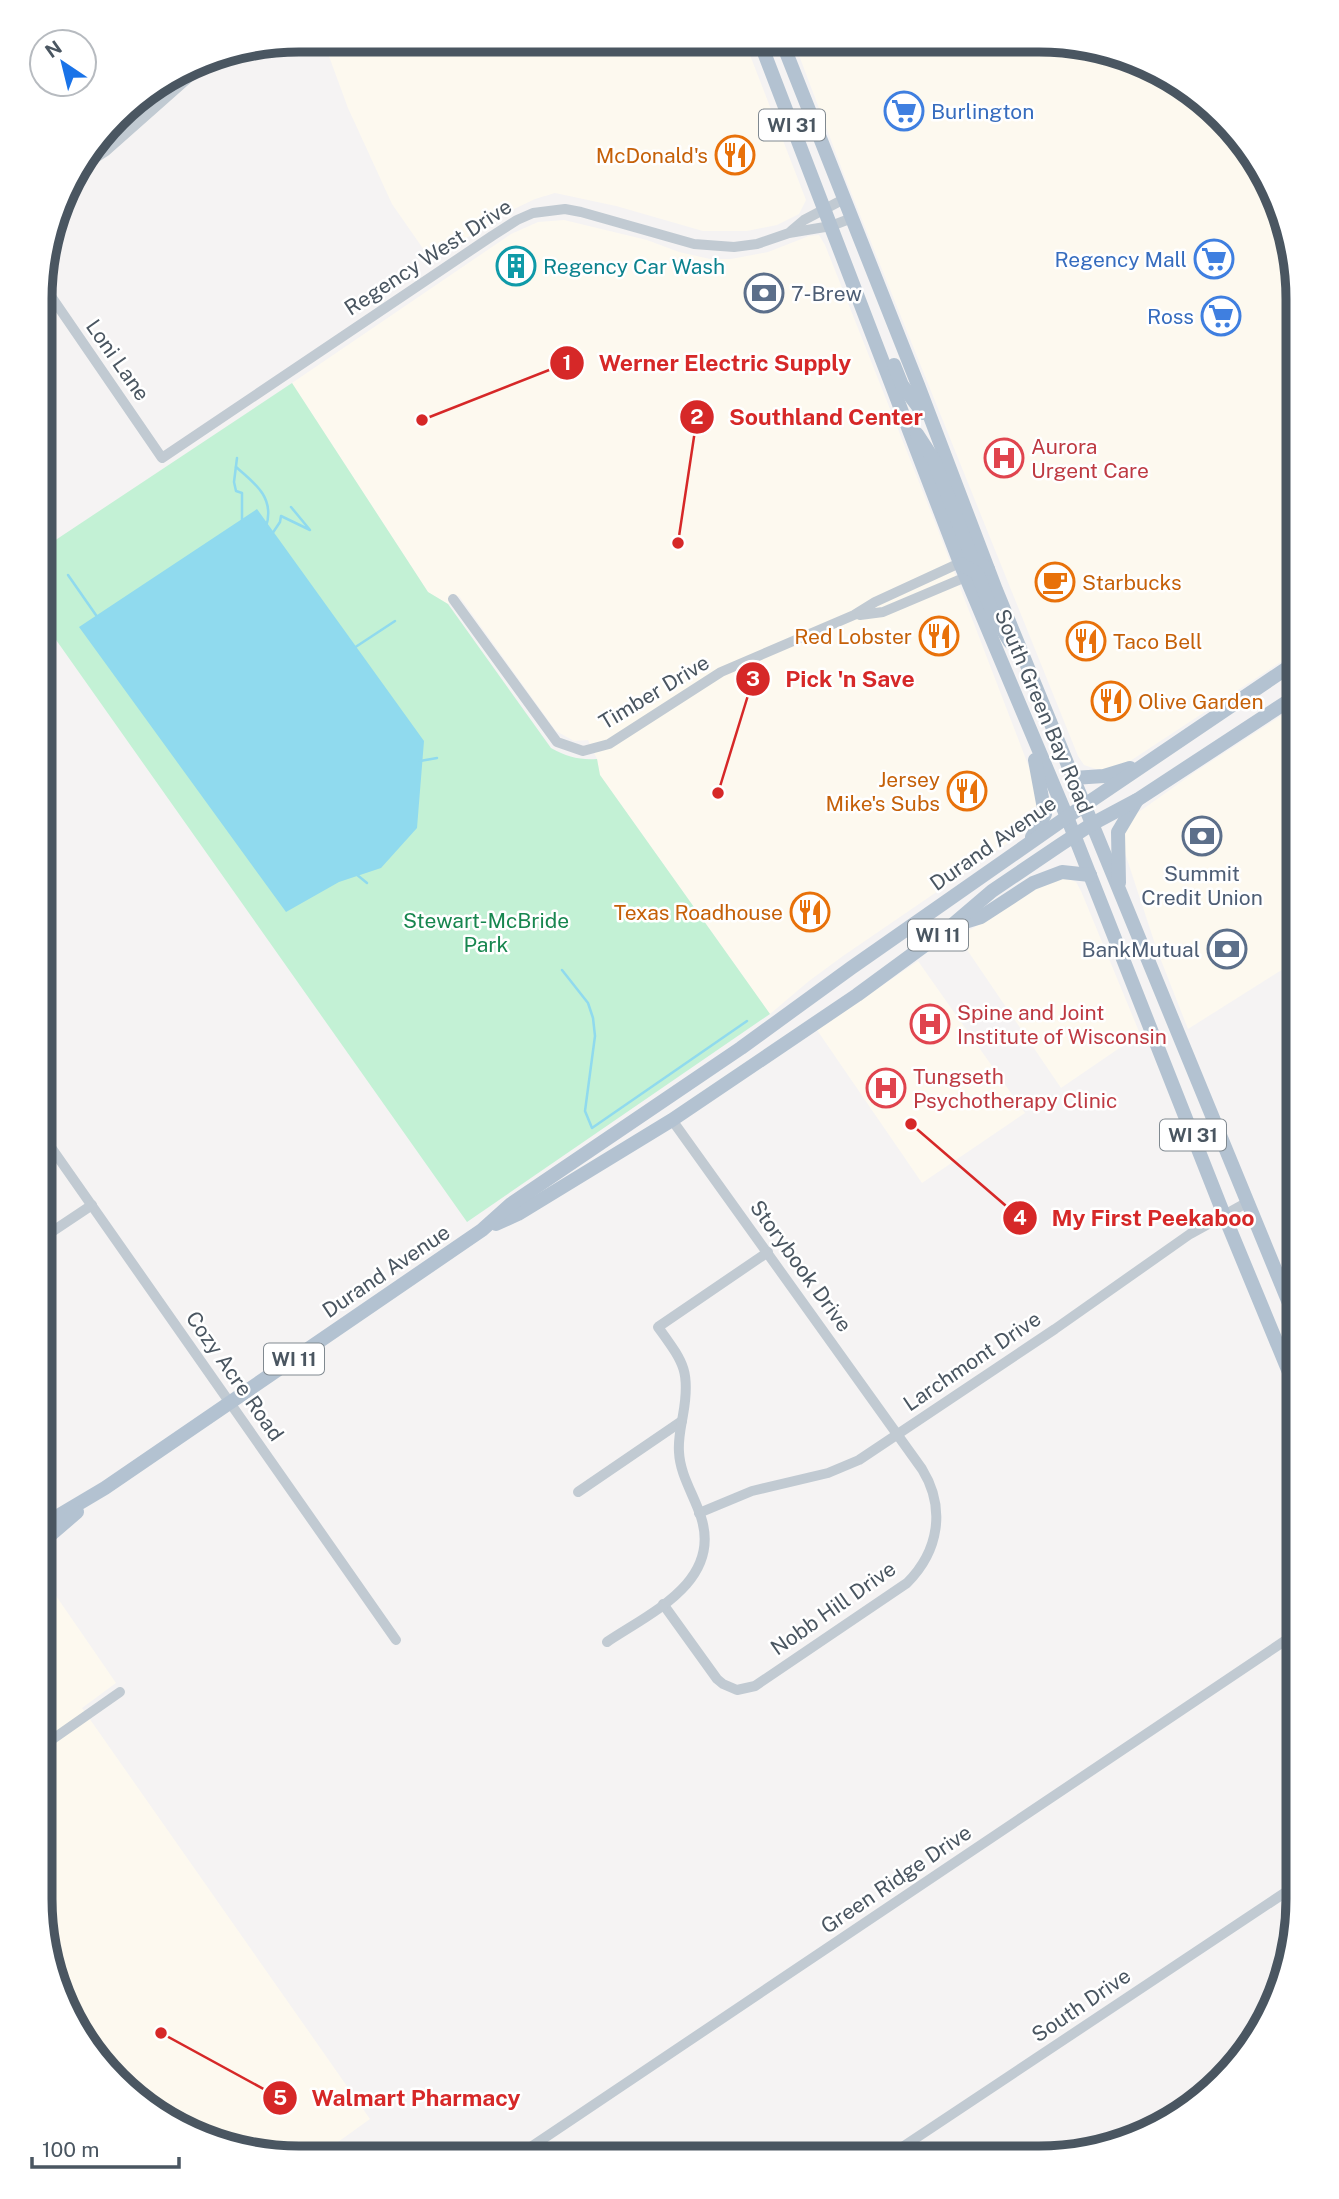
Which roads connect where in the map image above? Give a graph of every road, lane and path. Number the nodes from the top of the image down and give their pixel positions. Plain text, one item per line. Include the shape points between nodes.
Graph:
1 (764, 52) edge
2 (773, 52) edge
3 (786, 52) edge
4 (797, 79) junction
5 (186, 81) edge
6 (99, 156) edge
7 (833, 204) junction
8 (852, 218) junction
9 (833, 225) junction
10 (789, 233) junction
11 (52, 298) edge
12 (935, 428) junction
13 (162, 458) joint
14 (974, 566) junction
15 (453, 599) dead end
16 (1286, 669) edge
17 (1286, 703) edge
18 (1028, 725) junction
19 (1148, 762) junction
20 (1073, 778) junction
21 (1137, 800) junction
22 (1084, 806) junction
23 (1067, 817) junction
24 (1092, 824) junction
25 (1074, 835) junction
26 (1024, 847) junction
27 (1090, 875) junction
28 (1119, 891) junction
29 (951, 926) junction
30 (851, 968) junction
31 (857, 995) junction
32 (804, 1003) junction
33 (801, 1033) junction
34 (672, 1120) junction
35 (52, 1149) edge
36 (1248, 1202) junction
37 (92, 1205) junction
38 (1224, 1214) junction
39 (482, 1230) junction
40 (52, 1232) edge
41 (768, 1252) junction
42 (1286, 1295) edge
43 (1286, 1365) edge
44 (230, 1403) junction
45 (682, 1421) junction
46 (897, 1435) junction
47 (105, 1488) junction
48 (578, 1492) dead end
49 (699, 1513) junction
50 (52, 1519) edge
51 (52, 1534) edge
52 (663, 1604) junction
53 (396, 1640) dead end
54 (1286, 1640) edge
55 (607, 1642) dead end
56 (120, 1692) dead end
57 (52, 1740) edge
58 (1286, 1892) edge
59 (532, 2146) edge
60 (904, 2146) edge

1 - 7 main road
2 - 4 main road
3 - 4 main road, WI 31
4 - 7 main road, WI 31
5 - 6 street
7 - 8 main road
7 - 9 main road
7 - 10 street, Regency West Drive
8 - 9 street, Regency West Drive
8 - 12 main road, South Green Bay Road / WI 31
9 - 10 street, Regency West Drive
9 - 12 main road via 844,237 902,385
9 - 14 main road, South Green Bay Road / WI 31 via 900,407
10 - 13 street, Regency West Drive via 757,244 709,247 582,212 565,209 533,214 492,236
11 - 13 street, Loni Lane
12 - 14 main road, South Green Bay Road / WI 31
14 - 15 street, Timber Drive via 876,602 722,672 609,744 583,751 557,742
14 - 18 main road, South Green Bay Road / WI 31
14 - 20 main road, South Green Bay Road / WI 31 via 1034,680
16 - 19 main road, Durand Avenue / WI 11
17 - 21 main road, Durand Avenue / WI 11
18 - 23 main road, South Green Bay Road / WI 31
18 - 26 main road via 1045,814
19 - 20 main road via 1104,776
19 - 22 main road, Durand Avenue / WI 11
20 - 22 main road, South Green Bay Road / WI 31
21 - 24 main road, Durand Avenue / WI 11
21 - 28 main road via 1118,832
22 - 23 main road, Durand Avenue / WI 11
22 - 24 main road, South Green Bay Road / WI 31
23 - 25 main road, South Green Bay Road / WI 31
23 - 26 main road, Durand Avenue / WI 11
24 - 25 main road, Durand Avenue / WI 11
24 - 28 main road, South Green Bay Road / WI 31
25 - 27 main road, South Green Bay Road / WI 31
25 - 29 main road, Durand Avenue / WI 11 via 992,891
26 - 30 main road, Durand Avenue / WI 11
27 - 29 main road via 1062,873 1033,883 981,917
27 - 38 main road, South Green Bay Road / WI 31
28 - 36 main road, South Green Bay Road / WI 31
29 - 31 main road, Durand Avenue / WI 11
30 - 31 main road via 841,990
30 - 32 main road, Durand Avenue / WI 11
31 - 33 main road, Durand Avenue / WI 11
32 - 33 main road
32 - 39 main road, Durand Avenue / WI 11 via 511,1204
33 - 34 main road, Durand Avenue / WI 11
34 - 39 main road, Durand Avenue / WI 11 via 518,1214
34 - 41 street, Storybook Drive
35 - 37 street, Cozy Acre Road
36 - 38 street, Larchmont Drive
36 - 42 main road, South Green Bay Road / WI 31
37 - 40 street
37 - 44 street, Cozy Acre Road
38 - 43 main road, South Green Bay Road / WI 31
38 - 46 street, Larchmont Drive
39 - 44 main road, Durand Avenue / WI 11
41 - 45 street via 658,1326 686,1372
41 - 46 street, Storybook Drive
44 - 47 main road, Durand Avenue / WI 11
44 - 53 street, Cozy Acre Road
45 - 48 street
45 - 49 street via 679,1461
46 - 49 street, Larchmont Drive via 836,1470 752,1492
46 - 52 street, Nobb Hill Drive via 927,1477 937,1519 932,1548 907,1583 745,1689 730,1688 717,1679
47 - 50 main road, Durand Avenue / WI 11
47 - 51 main road, Durand Avenue / WI 11
49 - 52 street via 705,1542 699,1566 687,1586
52 - 55 street
54 - 59 street, Green Ridge Drive
56 - 57 street
58 - 60 street, South Drive

